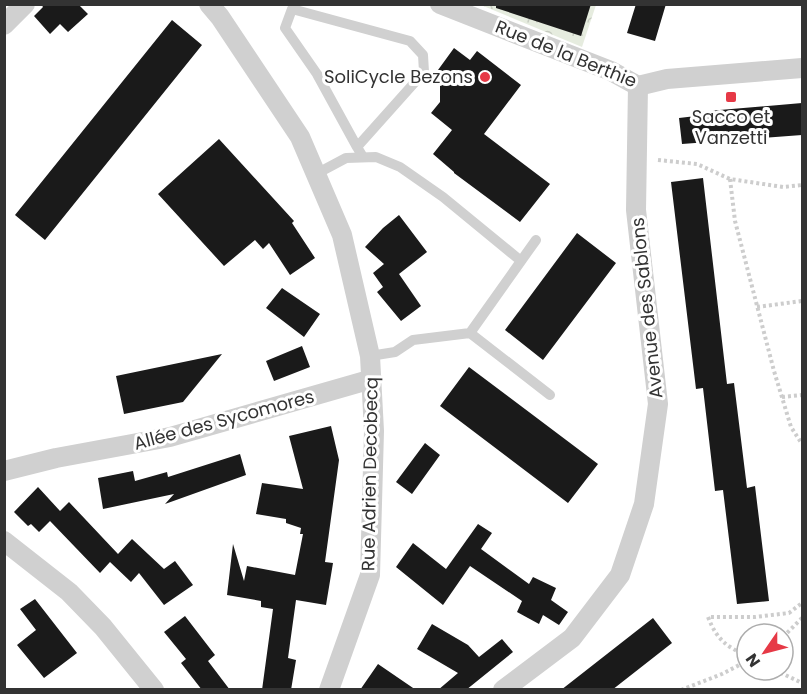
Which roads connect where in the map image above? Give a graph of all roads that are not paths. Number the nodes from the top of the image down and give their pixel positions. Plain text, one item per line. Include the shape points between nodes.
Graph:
1 (25, 4) edge
2 (209, 4) edge
3 (440, 4) edge
4 (4, 25) edge
5 (802, 68) edge
6 (638, 87) junction
7 (357, 147) junction
8 (363, 157) junction
9 (316, 174) junction
10 (536, 240) dead end
11 (521, 261) junction
12 (470, 333) junction
13 (370, 356) junction
14 (372, 379) junction
15 (550, 395) dead end
16 (4, 471) edge
17 (4, 541) edge
18 (154, 690) edge
19 (329, 690) edge
20 (503, 690) edge

1 - 4 street
2 - 9 street, Rue Adrien Decobecq via 300,137
3 - 6 street, Rue de la Berthie via 611,71
5 - 6 street, Rue de la Berthie via 667,80
6 - 20 street, Avenue des Sablons via 636,210 658,404 644,504 620,575 572,638
7 - 7 lane via 317,74 285,28 292,9 410,41 423,55 424,72
7 - 8 lane
8 - 9 lane via 346,158
8 - 11 lane via 376,157 400,167
9 - 13 street, Rue Adrien Decobecq via 342,235
10 - 11 lane
11 - 12 lane
12 - 13 lane via 413,340 395,352
12 - 15 lane
13 - 14 street, Rue Adrien Decobecq
14 - 16 street, Allée des Sycomores via 170,437
14 - 19 street, Rue Adrien Decobecq via 370,575
17 - 18 street via 69,592

